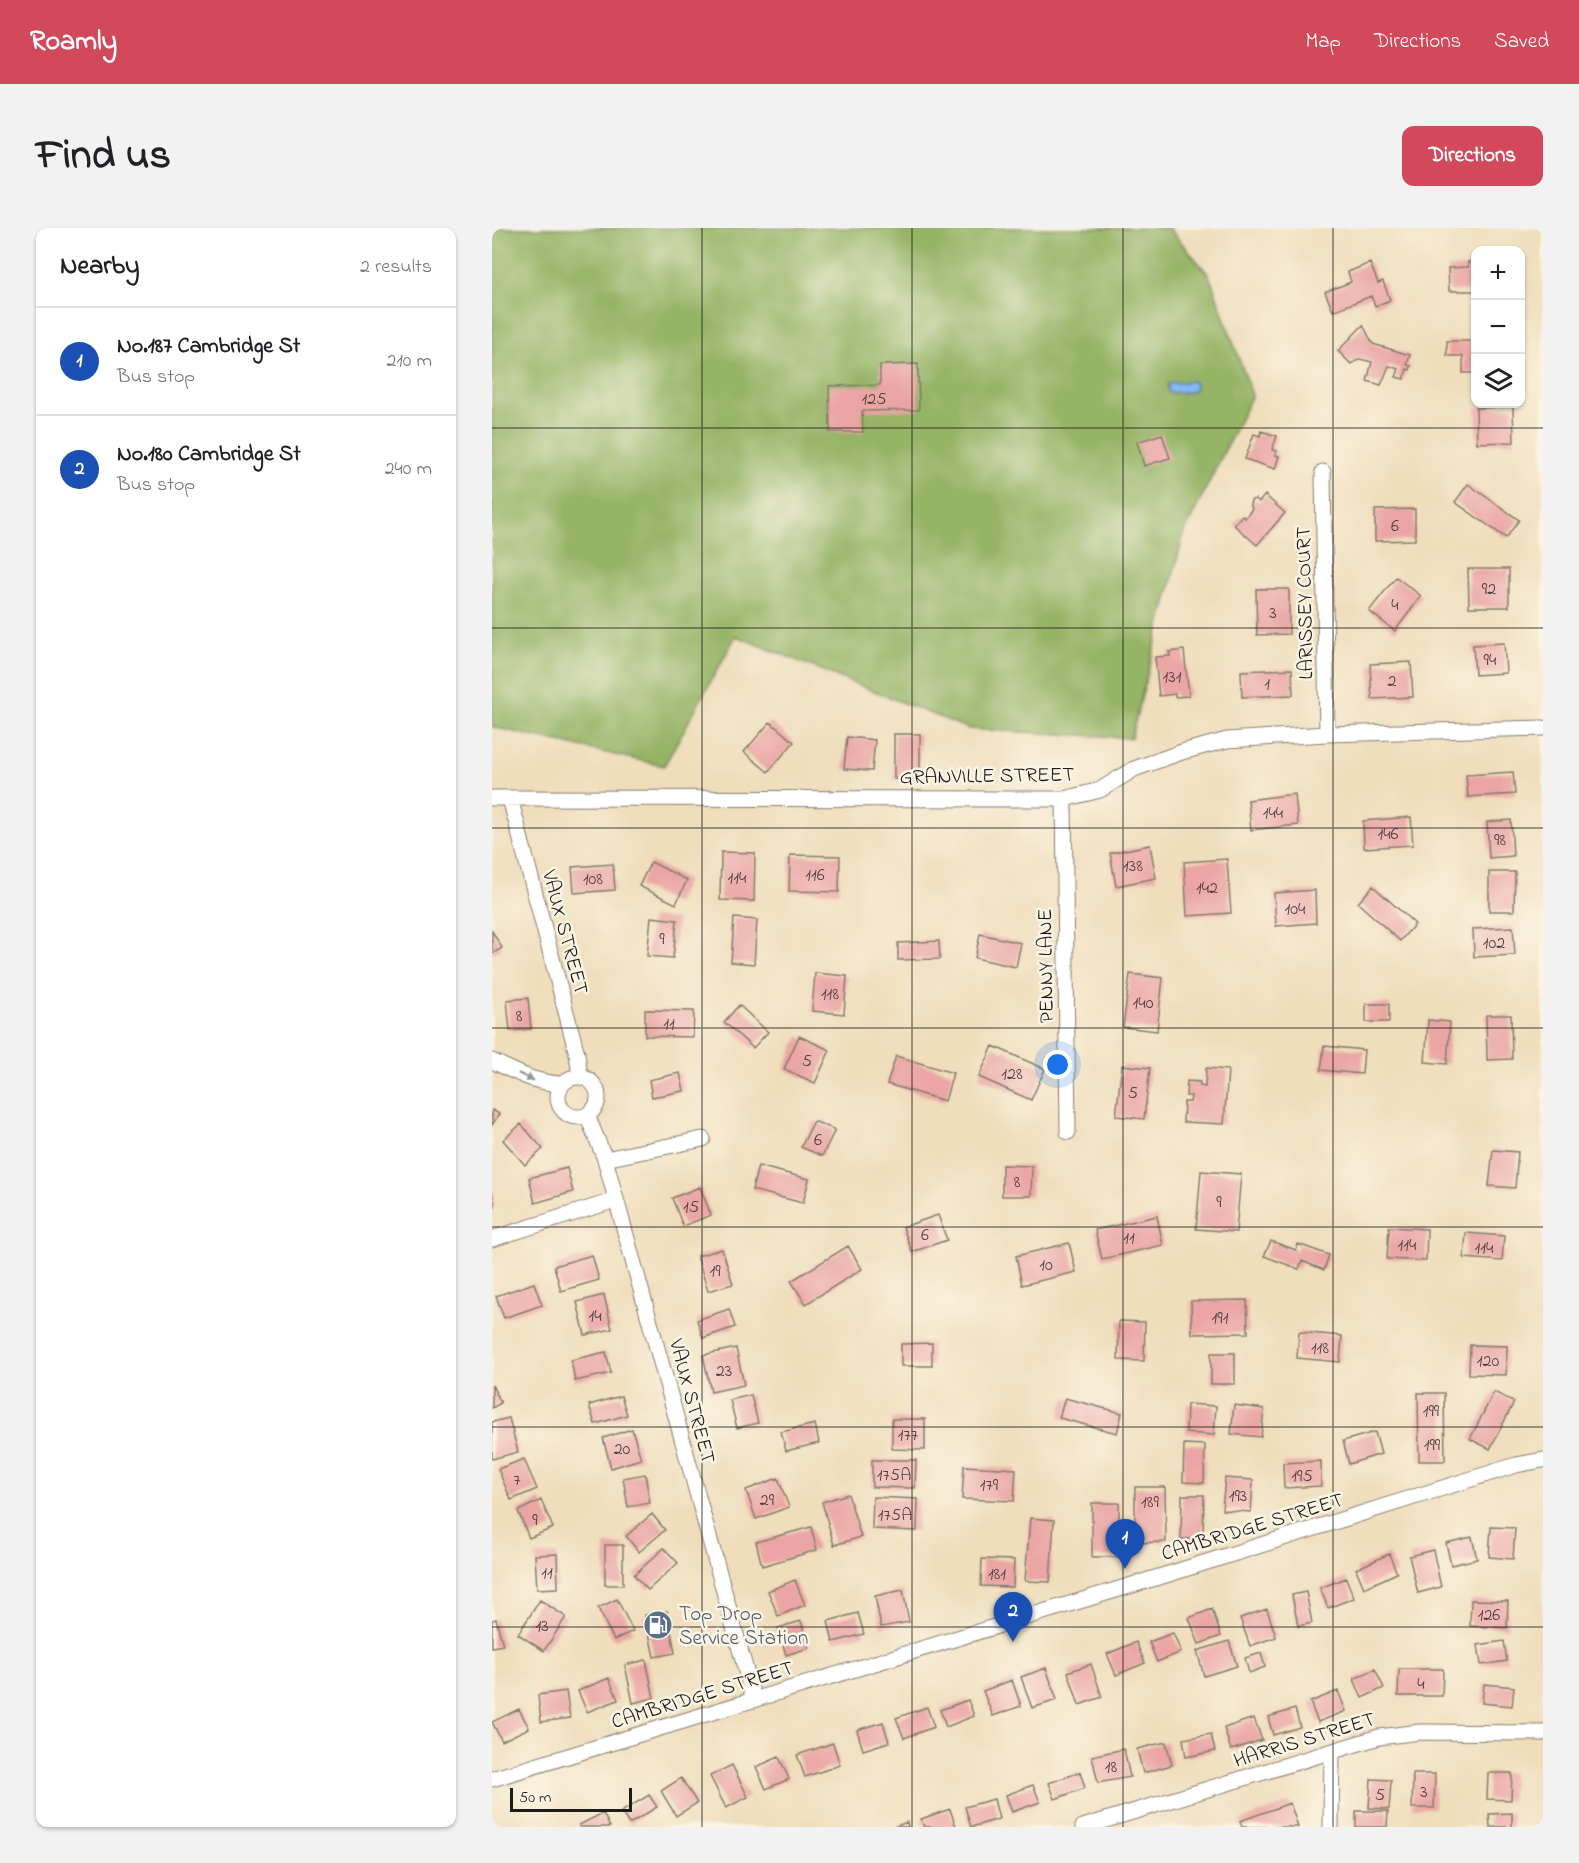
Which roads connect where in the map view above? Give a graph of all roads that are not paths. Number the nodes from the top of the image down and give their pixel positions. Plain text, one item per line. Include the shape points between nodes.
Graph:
1 (1323, 472) dead end
2 (1543, 728) edge
3 (1327, 734) junction
4 (492, 798) edge
5 (510, 798) junction
6 (1064, 799) junction
7 (492, 1061) edge
8 (580, 1076) junction
9 (562, 1084) junction
10 (587, 1115) junction
11 (1068, 1132) dead end
12 (704, 1138) dead end
13 (605, 1159) junction
14 (616, 1200) junction
15 (492, 1239) edge
16 (1543, 1460) edge
17 (754, 1700) junction
18 (1543, 1732) edge
19 (1332, 1752) junction
20 (492, 1779) edge
21 (1083, 1827) edge
22 (1331, 1827) edge

1 - 3 street, LARISSEY COURT
2 - 3 street, GRANVILLE STREET
3 - 6 street, GRANVILLE STREET via 1227,740 1182,752 1134,770 1100,790
4 - 5 street, GRANVILLE STREET
5 - 6 street, GRANVILLE STREET
5 - 8 street, VAUX STREET
6 - 11 street, PENNY LANE
7 -> 9 street via 528,1079
8 - 9 street
8 - 10 street via 592,1082 598,1093 596,1106
9 - 10 street via 557,1097 562,1110 573,1117
10 - 13 street, VAUX STREET
12 - 13 street
13 - 14 street, VAUX STREET
14 - 15 street
14 - 17 street, VAUX STREET
16 - 17 street, CAMBRIDGE STREET via 1516,1465
17 - 20 street, CAMBRIDGE STREET
18 - 19 street, HARRIS STREET via 1420,1732 1379,1737
19 - 21 street, HARRIS STREET
19 - 22 street

